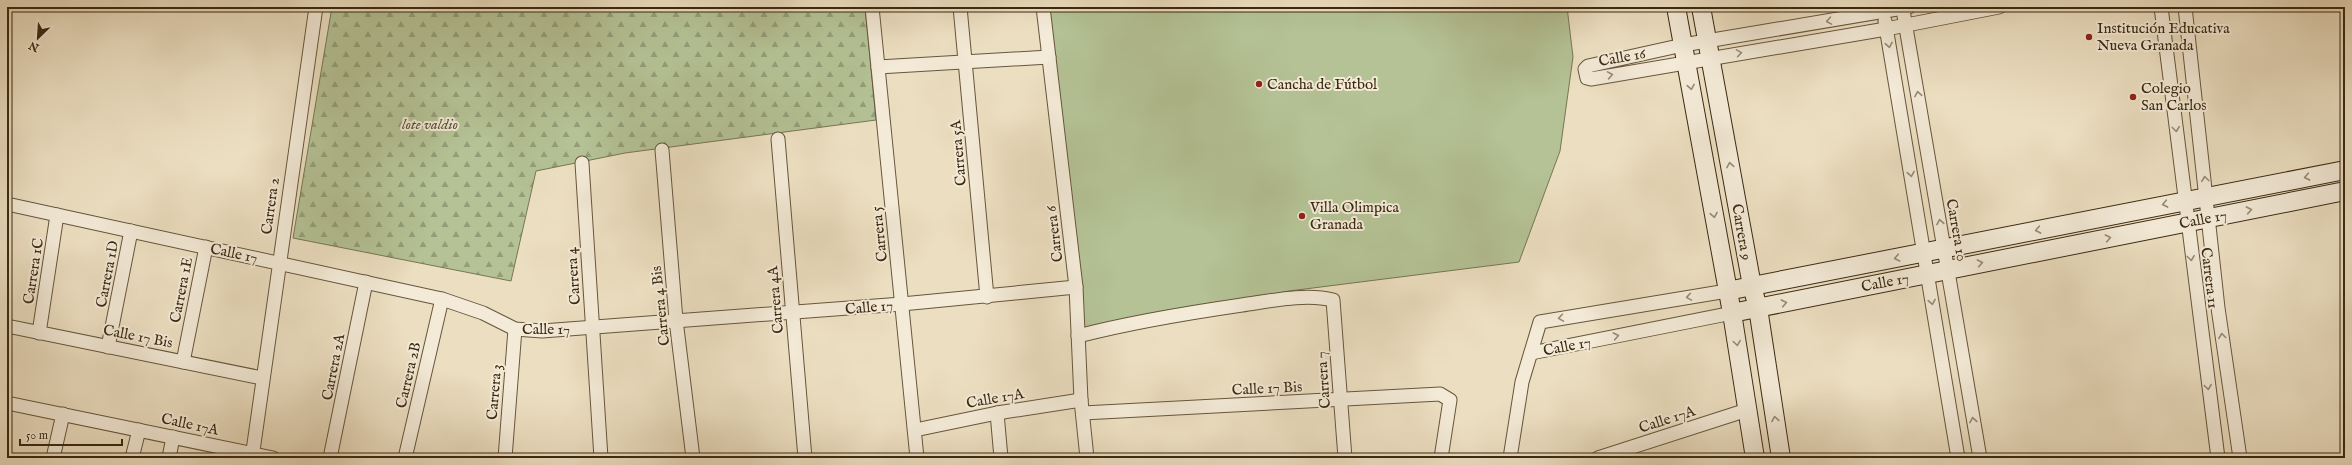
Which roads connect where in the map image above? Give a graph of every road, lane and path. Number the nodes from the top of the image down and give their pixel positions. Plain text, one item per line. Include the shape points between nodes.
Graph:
1 (316, 7) edge
2 (872, 7) edge
3 (960, 7) edge
4 (1043, 7) edge
5 (1676, 7) edge
6 (1701, 7) edge
7 (1905, 7) edge
8 (1999, 7) edge
9 (2161, 7) edge
10 (2184, 7) edge
11 (1883, 9) edge
12 (1906, 25) junction
13 (1886, 29) junction
14 (1709, 49) junction
15 (1685, 53) junction
16 (1049, 57) junction
17 (965, 62) junction
18 (878, 67) junction
19 (778, 139) dead end
20 (662, 150) dead end
21 (582, 163) dead end
22 (2345, 170) edge
23 (2345, 191) edge
24 (2207, 197) junction
25 (2184, 200) junction
26 (7, 204) edge
27 (57, 215) junction
28 (2210, 218) junction
29 (2187, 222) junction
30 (132, 231) junction
31 (206, 247) junction
32 (1944, 248) junction
33 (1924, 252) junction
34 (278, 263) junction
35 (1948, 270) junction
36 (1927, 274) junction
37 (366, 282) junction
38 (1752, 286) junction
39 (1076, 287) junction
40 (1728, 291) junction
41 (987, 297) junction
42 (442, 299) junction
43 (902, 304) junction
44 (1758, 308) junction
45 (2218, 308) junction
46 (2198, 312) junction
47 (792, 313) junction
48 (1732, 313) junction
49 (676, 320) junction
50 (7, 326) edge
51 (593, 328) junction
52 (515, 329) junction
53 (39, 333) junction
54 (1078, 336) junction
55 (108, 347) junction
56 (1531, 353) junction
57 (183, 362) junction
58 (262, 378) junction
59 (1081, 400) junction
60 (1340, 401) junction
61 (7, 403) edge
62 (1747, 410) junction
63 (997, 412) junction
64 (1083, 413) junction
65 (63, 414) junction
66 (139, 430) junction
67 (914, 430) junction
68 (173, 437) junction
69 (252, 456) edge
70 (52, 458) edge
71 (132, 458) edge
72 (169, 458) edge
73 (273, 458) edge
74 (330, 458) edge
75 (405, 458) edge
76 (504, 458) edge
77 (601, 458) edge
78 (693, 458) edge
79 (805, 458) edge
80 (917, 458) edge
81 (1001, 458) edge
82 (1087, 458) edge
83 (1345, 458) edge
84 (1441, 458) edge
85 (1510, 458) edge
86 (1598, 458) edge
87 (1755, 458) edge
88 (1781, 458) edge
89 (1958, 458) edge
90 (1980, 458) edge
91 (2218, 458) edge
92 (2240, 458) edge

1 - 34 street, Carrera 2
2 - 18 street, Carrera 5
3 - 17 street, Carrera 5A
4 - 16 street, Carrera 6
5 - 15 street, Carrera 9
6 - 14 street, Carrera 9
7 - 11 street, Calle 16
7 - 12 street, Carrera 10
8 - 12 street, Calle 16
9 -> 25 street, Carrera 11
24 -> 10 street, Carrera 11
11 - 13 street
11 -> 14 street, Calle 16
12 - 13 street, Calle 16
32 -> 12 street, Carrera 10
14 -> 13 street, Calle 16
13 -> 33 street
14 - 15 street, Calle 16
38 -> 14 street, Carrera 9
15 -> 15 street, Calle 16 via 1588,66 1585,74 1591,79
15 -> 40 street, Carrera 9
16 - 17 street
16 - 39 street, Carrera 6
17 - 18 street
17 - 41 street, Carrera 5A
18 - 43 street, Carrera 5
19 - 47 street, Carrera 4A
20 - 49 street, Carrera 4 Bis
21 - 51 street, Carrera 4
22 -> 24 street, Calle 17
28 -> 23 street, Calle 17
24 - 25 street, Calle 17
24 - 28 street, Carrera 11
25 - 29 street, Carrera 11
25 -> 32 street, Calle 17
26 - 27 street, Calle 17
27 - 30 street, Calle 17
27 - 53 street, Carrera 1C
28 - 29 street, Calle 17
28 - 45 street, Carrera 11
35 -> 29 street, Calle 17
29 -> 46 street, Carrera 11
30 - 31 street, Calle 17
30 - 55 street, Carrera 1D
31 - 34 street, Calle 17
31 - 57 street, Carrera 1E
32 - 33 street, Calle 17
32 - 35 street, Carrera 10
33 - 36 street
33 -> 38 street, Calle 17
34 - 37 street, Calle 17
34 - 58 street, Carrera 2
35 - 36 street, Calle 17
90 -> 35 street, Carrera 10
44 -> 36 street, Calle 17
36 -> 89 street
37 - 42 street, Calle 17
37 - 74 street, Carrera 2A
38 - 40 street, Calle 17
38 - 44 street, Carrera 9
39 - 41 street, Calle 17
39 - 54 street, Carrera 6
40 - 48 street, Carrera 9
40 -> 56 street, Calle 17 via 1540,322
41 - 43 street, Calle 17
42 - 52 street, Calle 17 via 483,313
42 - 75 street, Carrera 2B
43 - 47 street, Calle 17
43 - 67 street, Carrera 5
44 - 48 street, Calle 17
88 -> 44 street, Carrera 9
45 - 46 street
92 -> 45 street, Carrera 11
46 -> 91 street, Carrera 11
47 - 49 street, Calle 17
47 - 79 street, Carrera 4A
56 -> 48 street, Calle 17
48 -> 62 street, Carrera 9
49 - 51 street, Calle 17
49 - 78 street, Carrera 4 Bis
50 - 53 street, Calle 17 Bis
51 - 52 street, Calle 17 via 542,331
51 - 77 street, Carrera 4
52 - 76 street, Carrera 3
53 - 55 street, Calle 17 Bis
54 - 59 street, Carrera 6
54 - 60 street, Carrera 7 via 1112,327 1289,298 1333,300
55 - 57 street, Calle 17 Bis
56 - 85 street via 1517,404
57 - 58 street, Calle 17 Bis
58 - 69 street, Carrera 2
59 - 63 street, Calle 17A
59 - 64 street, Carrera 6
60 - 64 street, Calle 17 Bis
60 - 83 street, Carrera 7
60 - 84 street, Calle 17 Bis via 1440,394 1450,400
61 - 65 street, Calle 17A
62 - 86 street, Calle 17A
62 - 87 street, Carrera 9
63 - 67 street, Calle 17A
63 - 81 street
64 - 82 street, Carrera 6
65 - 66 street, Calle 17A
65 - 70 street
66 - 68 street, Calle 17A
66 - 71 street
67 - 80 street, Carrera 5
68 - 69 street, Calle 17A
68 - 72 street
69 - 73 street, Calle 17A

